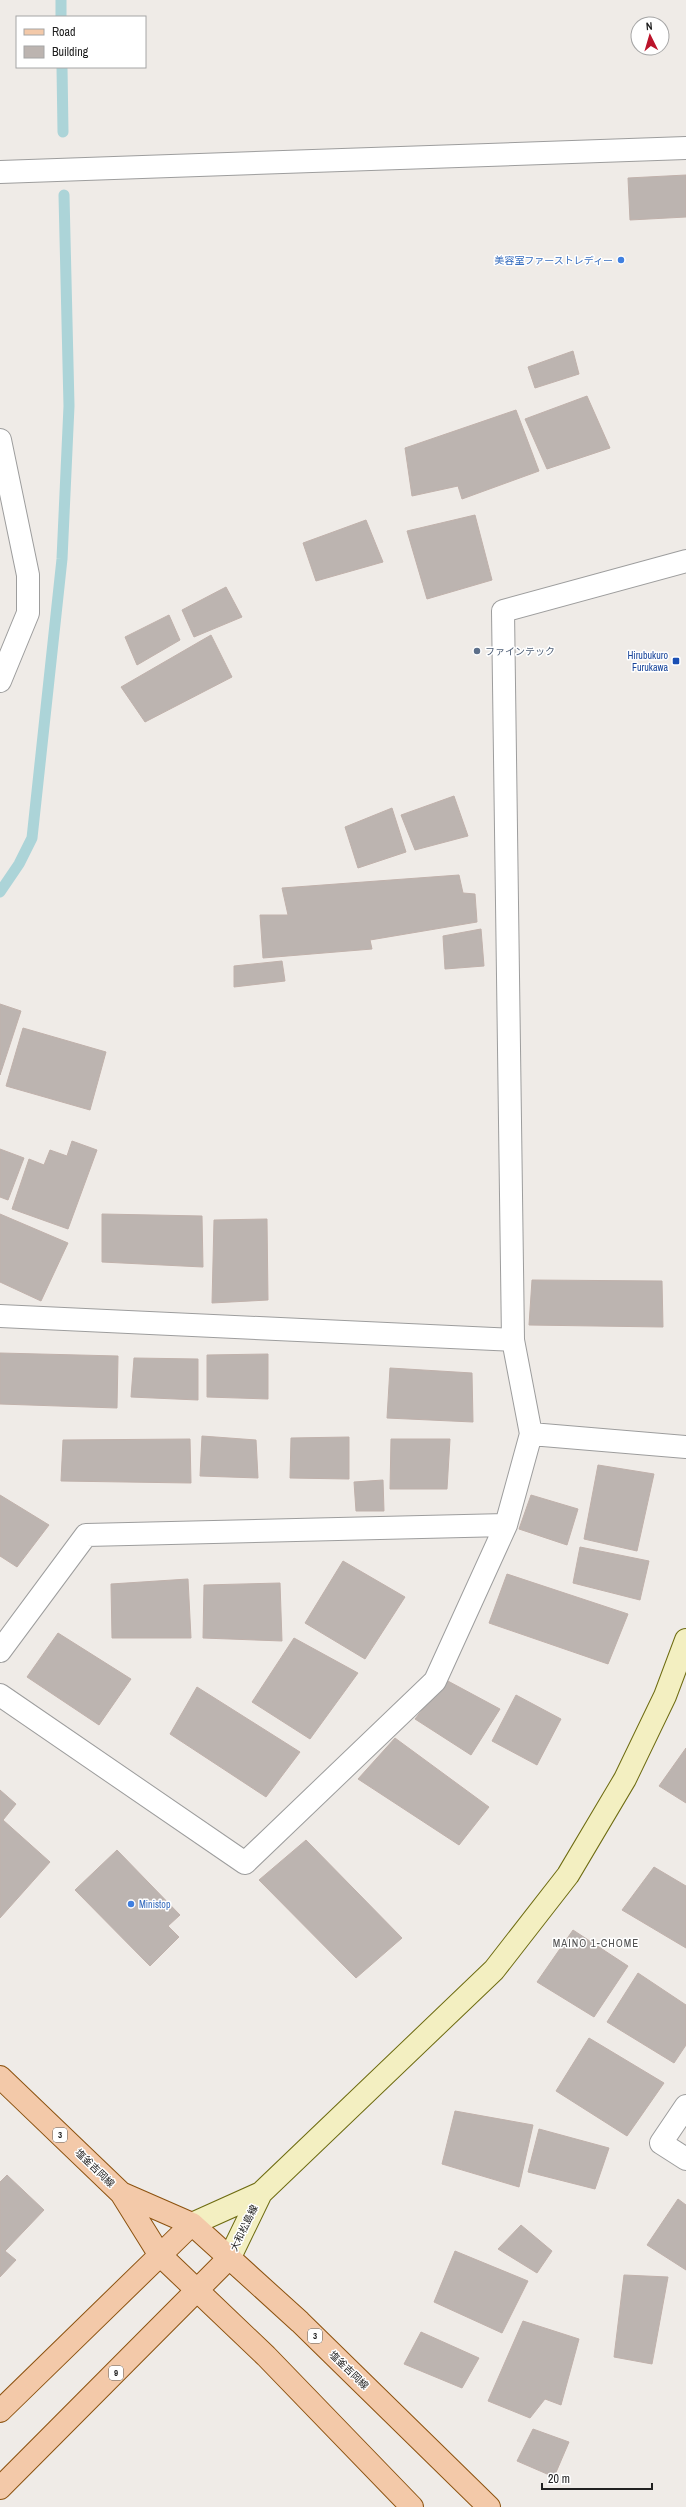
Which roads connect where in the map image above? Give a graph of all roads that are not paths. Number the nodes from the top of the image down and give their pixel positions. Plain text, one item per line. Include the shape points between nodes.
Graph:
1 (686, 148) edge
2 (0, 172) edge
3 (0, 440) edge
4 (686, 561) edge
5 (0, 681) edge
6 (0, 1316) edge
7 (513, 1340) junction
8 (531, 1434) junction
9 (686, 1446) edge
10 (506, 1525) junction
11 (686, 1640) edge
12 (0, 1651) edge
13 (0, 1695) edge
14 (0, 2077) edge
15 (686, 2106) edge
16 (686, 2159) edge
17 (121, 2193) junction
18 (261, 2193) junction
19 (192, 2224) junction
20 (159, 2254) junction
21 (230, 2257) junction
22 (197, 2289) junction
23 (0, 2411) edge
24 (0, 2488) edge
25 (412, 2507) edge
26 (490, 2507) edge

1 - 2 street
3 - 5 street via 28,575 28,613
4 - 7 street via 503,611
6 - 7 street
7 - 8 street
8 - 9 street
8 - 10 street
10 - 12 street via 86,1535
10 - 13 street via 435,1681 245,1863
11 - 18 street via 664,1696 625,1779 558,1887 494,1970
14 - 17 main road, 塩釜吉岡線 / 3
15 - 16 street via 661,2143
17 - 19 main road, 塩釜吉岡線 / 3
17 - 20 main road, 塩釜吉岡線 / 3
18 - 19 street, 大和松島線
18 - 21 street, 大和松島線 / 9
19 - 20 main road, 大和松島線
19 - 21 main road, 塩釜吉岡線 / 3
20 - 22 main road, 塩釜吉岡線 / 3
20 - 23 main road, 大和松島線
21 - 22 main road, 大和松島線 / 9
21 - 26 main road, 塩釜吉岡線 / 3
22 - 24 main road, 大和松島線 / 9
22 - 25 main road, 塩釜吉岡線 / 3 via 266,2356

